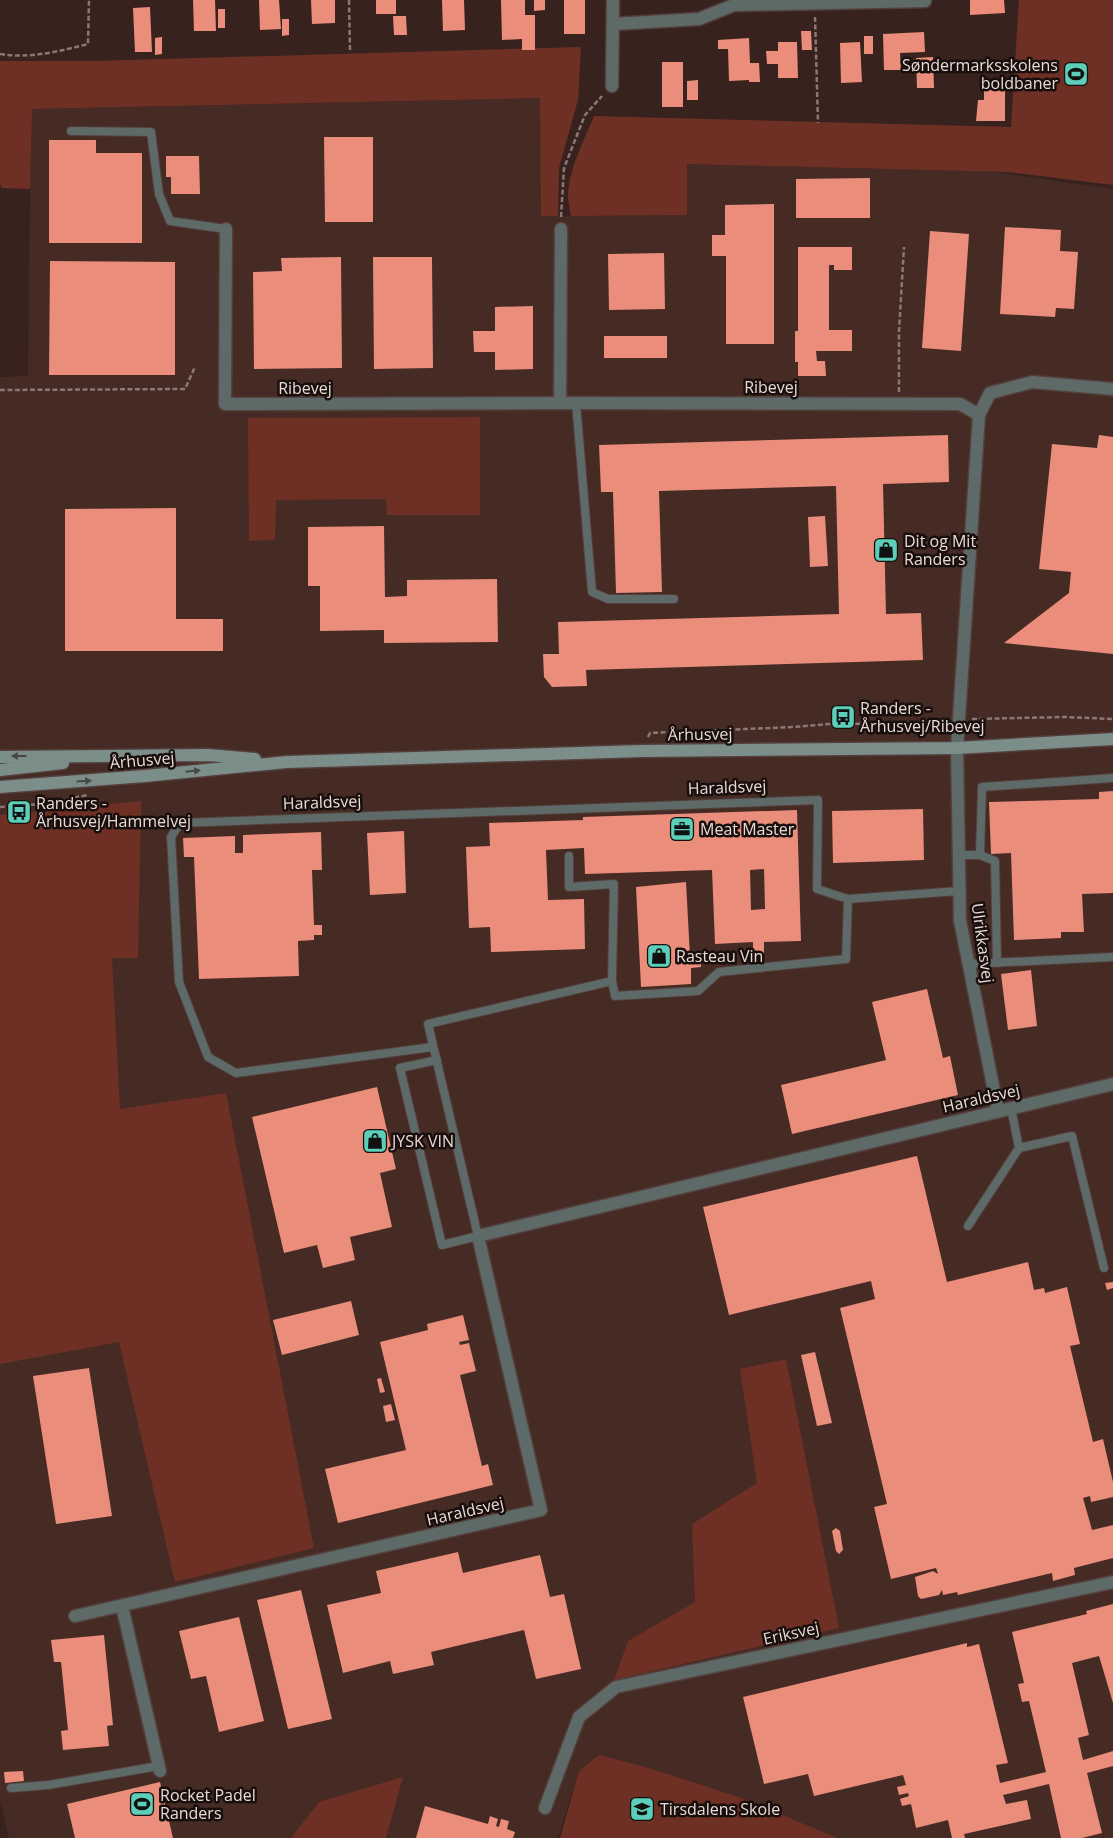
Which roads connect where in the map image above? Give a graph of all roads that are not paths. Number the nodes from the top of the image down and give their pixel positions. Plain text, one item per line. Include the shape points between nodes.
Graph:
1 (613, 0) edge
2 (925, 1) dead end
3 (613, 24) junction
4 (612, 86) road end
5 (71, 132) dead end
6 (561, 228) road end
7 (226, 229) joint
8 (1113, 389) edge
9 (576, 402) junction
10 (560, 403) junction
11 (979, 415) junction
12 (674, 600) dead end
13 (1113, 739) edge
14 (957, 748) junction
15 (0, 756) edge
16 (128, 756) junction
17 (286, 762) junction
18 (0, 770) edge
19 (1113, 778) edge
20 (0, 787) edge
21 (959, 855) junction
22 (980, 855) junction
23 (569, 856) dead end
24 (959, 891) junction
25 (848, 899) junction
26 (1113, 957) edge
27 (997, 963) junction
28 (968, 964) junction
29 (612, 981) junction
30 (433, 1047) junction
31 (436, 1060) junction
32 (1113, 1084) edge
33 (1011, 1108) junction
34 (998, 1111) junction
35 (1019, 1148) junction
36 (968, 1226) dead end
37 (478, 1236) junction
38 (1104, 1268) dead end
39 (1113, 1582) edge
40 (122, 1606) junction
41 (75, 1616) dead end
42 (160, 1768) joint
43 (11, 1788) dead end
44 (546, 1808) dead end

1 - 3 street
2 - 3 street via 734,5 699,19
3 - 4 street
5 - 7 lane via 151,132 159,194 170,221
6 - 10 street
7 - 10 street, Ribevej via 225,404
8 - 11 street via 1032,382 990,393
9 - 10 street, Ribevej
9 - 11 street, Ribevej via 960,404
9 - 12 lane via 592,592 608,599
11 - 14 street
13 - 14 main road, Århusvej
14 - 17 main road, Århusvej via 641,751
14 - 21 street, Ulrikkasvej
16 -> 15 main road, Århusvej
16 - 17 main road, Århusvej via 208,755
16 - 18 main road
20 -> 17 main road, Århusvej
19 - 22 lane via 982,787
21 - 22 lane
21 - 24 street, Ulrikkasvej
22 - 27 lane via 995,861
23 - 29 lane via 569,887 614,884
24 - 25 lane, Haraldsvej
24 - 28 street, Ulrikkasvej via 960,921
25 - 29 lane via 846,959 719,972 698,991 615,996
25 - 30 lane, Haraldsvej via 817,888 818,800 180,823 171,837 179,982 208,1057 236,1073
26 - 27 lane
27 - 28 lane
28 - 34 street, Ulrikkasvej
29 - 30 lane, Haraldsvej via 428,1024
30 - 31 lane, Haraldsvej
31 - 37 lane, Haraldsvej
31 - 37 lane, Haraldsvej via 400,1068 442,1245
32 - 33 street, Haraldsvej
33 - 34 street, Haraldsvej
33 - 35 lane
34 - 37 street, Haraldsvej
35 - 36 lane
35 - 38 lane via 1072,1136
37 - 40 street, Haraldsvej via 541,1510
39 - 44 street, Eriksvej via 616,1687 579,1717
40 - 41 street, Haraldsvej
40 - 42 street
42 - 43 lane

